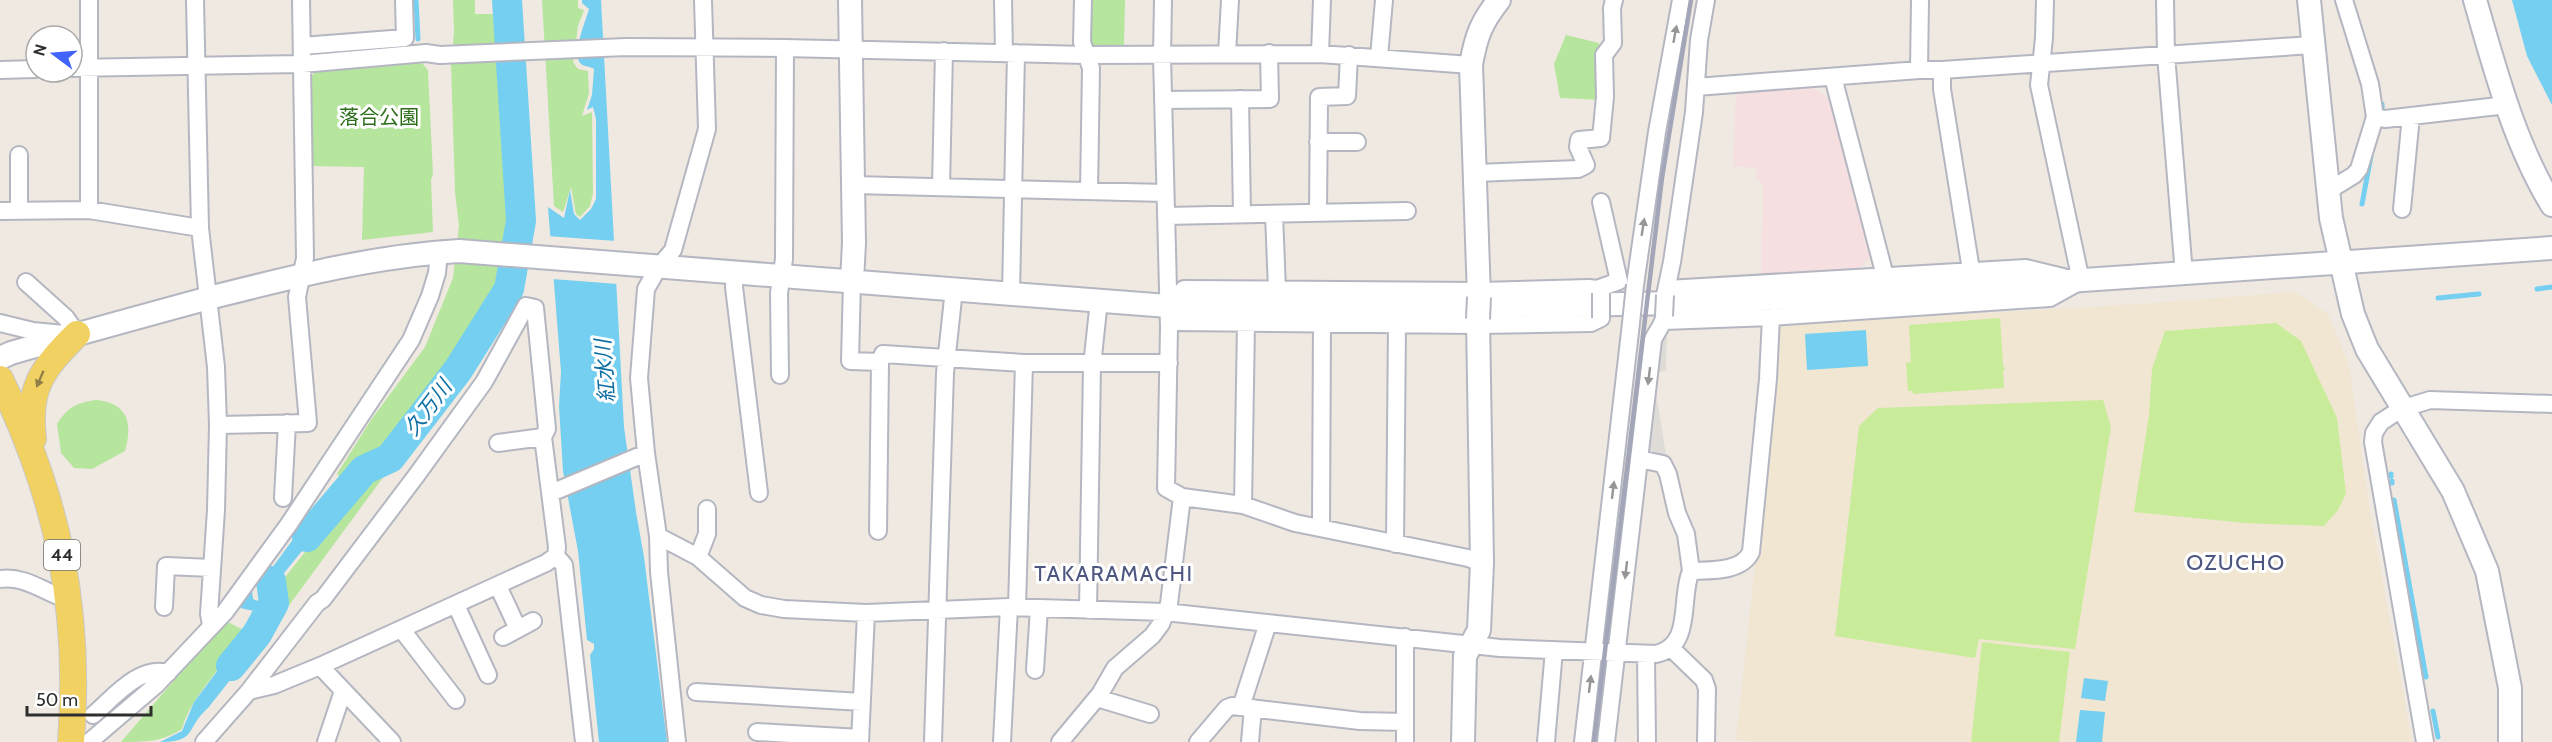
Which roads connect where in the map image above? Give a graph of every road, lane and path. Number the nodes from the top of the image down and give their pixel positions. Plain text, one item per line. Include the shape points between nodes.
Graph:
1 (89, 0) edge
2 (195, 0) edge
3 (301, 0) edge
4 (404, 0) edge
5 (703, 0) edge
6 (850, 0) edge
7 (1003, 0) edge
8 (1083, 0) edge
9 (1163, 0) edge
10 (1230, 0) edge
11 (1322, 0) edge
12 (1384, 0) edge
13 (1499, 0) edge
14 (1614, 0) edge
15 (1681, 0) edge
16 (1706, 0) edge
17 (1920, 0) edge
18 (2045, 0) edge
19 (2165, 0) edge
20 (2308, 0) edge
21 (2344, 0) edge
22 (2475, 0) edge
23 (84, 37) edge
24 (2312, 45) junction
25 (302, 46) junction
26 (703, 47) junction
27 (785, 48) junction
28 (850, 49) junction
29 (944, 51) junction
30 (1010, 52) junction
31 (1269, 53) junction
32 (1227, 54) junction
33 (1320, 54) junction
34 (1086, 55) junction
35 (2166, 55) junction
36 (1162, 56) junction
37 (1349, 56) junction
38 (1379, 57) junction
39 (2041, 62) junction
40 (302, 64) junction
41 (1472, 65) junction
42 (196, 66) junction
43 (84, 67) edge
44 (24, 69) edge
45 (0, 70) edge
46 (1919, 70) junction
47 (1942, 70) junction
48 (1833, 77) junction
49 (81, 84) edge
50 (1696, 87) junction
51 (1240, 99) junction
52 (1163, 100) junction
53 (2507, 105) junction
54 (2411, 116) junction
55 (2380, 118) junction
56 (1318, 142) junction
57 (1357, 142) dead end
58 (20, 155) dead end
59 (1476, 173) junction
60 (854, 185) junction
61 (941, 187) junction
62 (1013, 189) junction
63 (1089, 191) junction
64 (2328, 191) junction
65 (1165, 193) junction
66 (1601, 202) dead end
67 (2552, 205) edge
68 (2402, 209) dead end
69 (89, 210) junction
70 (0, 211) edge
71 (19, 211) junction
72 (1407, 211) dead end
73 (1318, 213) junction
74 (1242, 214) junction
75 (1274, 214) junction
76 (1166, 216) junction
77 (200, 228) junction
78 (2552, 248) edge
79 (441, 252) junction
80 (2340, 262) junction
81 (658, 268) junction
82 (1971, 270) junction
83 (735, 273) junction
84 (302, 274) junction
85 (2184, 274) junction
86 (782, 276) junction
87 (1885, 276) junction
88 (852, 281) junction
89 (2081, 281) junction
90 (26, 282) dead end
91 (954, 290) junction
92 (1277, 290) junction
93 (1599, 291) junction
94 (1666, 292) junction
95 (1011, 293) junction
96 (1479, 294) junction
97 (207, 299) junction
98 (1099, 300) junction
99 (1168, 306) junction
100 (1771, 317) junction
101 (1664, 319) junction
102 (1478, 322) junction
103 (0, 323) edge
104 (1246, 323) junction
105 (1322, 324) junction
106 (1397, 324) junction
107 (77, 334) junction
108 (0, 358) edge
109 (948, 358) junction
110 (880, 362) junction
111 (1024, 363) junction
112 (1094, 363) junction
113 (1169, 363) junction
114 (780, 375) dead end
115 (0, 379) edge
116 (2552, 404) edge
117 (2401, 409) junction
118 (287, 423) junction
119 (218, 424) junction
120 (543, 437) junction
121 (498, 443) dead end
122 (639, 457) junction
123 (35, 459) junction
124 (1639, 459) junction
125 (555, 492) junction
126 (759, 493) dead end
127 (1182, 497) junction
128 (283, 498) dead end
129 (1243, 505) junction
130 (707, 509) dead end
131 (1321, 528) junction
132 (878, 531) dead end
133 (658, 536) junction
134 (1395, 544) junction
135 (556, 556) junction
136 (698, 557) junction
137 (1482, 563) junction
138 (212, 568) junction
139 (1691, 571) junction
140 (0, 579) edge
141 (498, 586) junction
142 (68, 600) junction
143 (456, 605) junction
144 (164, 607) dead end
145 (1013, 607) junction
146 (1039, 608) junction
147 (937, 610) junction
148 (1088, 610) junction
149 (1165, 612) junction
150 (866, 613) junction
151 (1268, 622) junction
152 (211, 625) junction
153 (402, 630) junction
154 (503, 637) dead end
155 (1405, 638) junction
156 (1471, 645) junction
157 (1670, 647) junction
158 (1554, 650) junction
159 (1594, 651) junction
160 (1616, 653) junction
161 (1646, 655) junction
162 (320, 666) junction
163 (1035, 670) dead end
164 (168, 673) junction
165 (488, 675) dead end
166 (249, 691) junction
167 (344, 691) junction
168 (696, 692) dead end
169 (1097, 698) junction
170 (456, 700) dead end
171 (862, 702) junction
172 (1247, 707) junction
173 (1150, 714) dead end
174 (93, 715) dead end
175 (1405, 722) junction
176 (757, 732) dead end
177 (860, 740) edge
178 (71, 742) edge
179 (89, 742) edge
180 (204, 742) edge
181 (326, 742) edge
182 (392, 742) edge
183 (584, 742) edge
184 (677, 742) edge
185 (933, 742) edge
186 (1002, 742) edge
187 (1060, 742) edge
188 (1198, 742) edge
189 (1251, 742) edge
190 (1405, 742) edge
191 (1463, 742) edge
192 (1546, 742) edge
193 (1583, 742) edge
194 (1606, 742) edge
195 (1647, 742) edge
196 (1706, 742) edge
197 (2425, 742) edge
198 (2510, 742) edge

1 - 23 street
2 - 42 street
3 - 25 street
4 - 25 street via 405,38
5 - 26 street
6 - 28 street
7 - 30 street
8 - 34 street via 1082,42
9 - 36 street
10 - 32 street
11 - 33 street
12 - 38 street
13 - 41 street via 1482,22
14 - 59 street via 1613,43 1604,54 1605,97 1600,138 1579,140 1586,165 1578,169
159 -> 15 street, bridge via 1635,285
16 - 50 street
17 - 46 street
18 - 39 street
19 - 35 street
20 - 24 street
21 - 55 street
22 - 53 street
24 - 35 street
24 - 64 street
25 - 40 street
26 - 27 street
26 - 40 street via 426,53
26 - 81 street via 707,129 673,250
27 - 28 street
27 - 86 street
28 - 29 street
28 - 60 street
29 - 30 street
29 - 61 street
30 - 34 street
30 - 62 street
31 - 32 street
31 - 33 street
31 - 51 street via 1269,99
32 - 36 street
33 - 37 street
34 - 36 street
34 - 63 street via 1091,68
35 - 39 street
35 - 85 street
36 - 52 street
37 - 38 street
37 - 56 street via 1347,96 1318,97
38 - 41 street
39 - 47 street
39 - 89 street via 2039,85
40 - 42 street
40 - 84 street
41 - 59 street
42 - 43 street
42 - 77 street
44 - 45 street
46 - 47 street
46 - 48 street
47 - 82 street
48 - 50 street
48 - 87 street
49 - 69 street
50 - 94 street
51 - 52 street
51 - 74 street
52 - 65 street
53 - 54 street
53 - 67 street
54 - 55 street
54 - 68 street
55 - 64 street via 2359,169
56 - 57 street
56 - 73 street
58 - 71 street
59 - 96 street
60 - 61 street
60 - 88 street
61 - 62 street
62 - 63 street
62 - 95 street
63 - 65 street
64 - 80 street
65 - 76 street
66 - 93 street via 1619,281
69 - 71 street
69 - 77 street
70 - 71 street
72 - 73 street
73 - 75 street
74 - 75 street
74 - 76 street
75 - 92 street
76 - 99 street
77 - 97 street
78 - 80 street
79 - 81 street
79 - 84 street
79 - 152 street via 430,296 411,340 289,524 225,612
80 - 85 street
80 - 117 street via 2367,349
81 - 83 street
81 - 122 street via 646,289 639,378
82 - 87 street
82 - 89 street via 2026,268
83 - 86 street
83 - 126 street
84 - 97 street
84 - 118 street via 297,297 308,423
85 - 89 street
86 - 88 street
86 - 114 street
87 - 94 street
88 - 91 street
88 - 110 street via 850,361
89 - 99 street via 1678,303
89 - 100 street via 2050,298
90 - 107 street via 66,318
91 - 95 street
91 - 109 street
92 - 96 street
92 - 99 street via 1184,289
93 - 96 street
93 - 102 street, bridge via 1601,318 1591,323
94 - 101 street, bridge
95 - 98 street
96 - 102 street, bridge
97 - 107 street
97 - 119 street via 216,367
98 - 99 street
98 - 112 street
99 - 104 street via 1179,322
99 - 113 street
100 - 101 street
100 - 139 street via 1750,552 1739,565
101 -> 124 street via 1653,340
102 - 106 street
102 - 137 street
103 - 107 street via 33,331
104 - 105 street
104 - 129 street
105 - 106 street
105 - 131 street
106 - 134 street
107 - 108 street
107 -> 123 main road via 45,369 37,384 32,408
109 - 110 street via 883,354
109 - 111 street
109 - 147 street
110 - 132 street
111 - 112 street
111 - 145 street
112 - 113 street
112 - 148 street
113 - 127 street via 1166,488
115 - 123 main road, 44
116 - 117 street via 2430,400
117 - 197 street via 2381,422 2373,442
117 - 198 street via 2453,491 2487,571 2510,688
118 - 119 street
118 - 128 street
119 - 138 street
120 - 121 street
120 - 125 street
120 - 166 street via 547,429 537,316 535,308 526,306 499,357 454,423
122 - 125 street
122 - 133 street
123 - 142 main road, 44 via 57,530
124 - 139 street via 1663,464 1667,471 1686,534
124 -> 160 street
125 - 135 street
127 - 129 street
127 - 149 street
129 - 131 street
130 - 136 street via 707,534
131 - 134 street
133 - 136 street
133 - 184 street via 658,572
134 - 137 street
135 - 141 street
135 - 183 street via 564,565
136 - 150 street via 746,598 761,605 809,612
137 - 156 street via 1479,630
138 - 144 street via 166,566
138 - 152 street
139 - 157 street via 1680,634
140 - 142 street via 17,578
141 - 143 street
141 - 154 street via 526,625
142 - 178 main road, 44
143 - 153 street
143 - 165 street
145 - 146 street
145 - 147 street
145 - 186 street
146 - 148 street
146 - 163 street
147 - 150 street
147 - 185 street
148 - 149 street
149 - 151 street
149 - 169 street via 1155,633 1115,668
150 - 171 street
151 - 155 street
151 - 172 street
152 - 164 street
153 - 162 street
153 - 170 street
155 - 156 street
155 - 175 street
156 - 158 street
156 - 191 street via 1465,656
157 - 161 street via 1662,653
157 - 196 street via 1704,680
158 - 159 street
158 - 192 street
159 - 160 street
193 -> 159 street
160 - 161 street
160 - 194 street
161 - 195 street
162 - 166 street
162 - 167 street
164 - 174 street via 144,674
164 - 179 street
166 - 180 street
167 - 181 street
167 - 182 street
168 - 171 street
169 - 173 street
169 - 187 street
171 - 177 street
172 - 175 street via 1360,721
172 - 188 street via 1227,708
172 - 189 street
175 - 190 street
176 - 177 street

